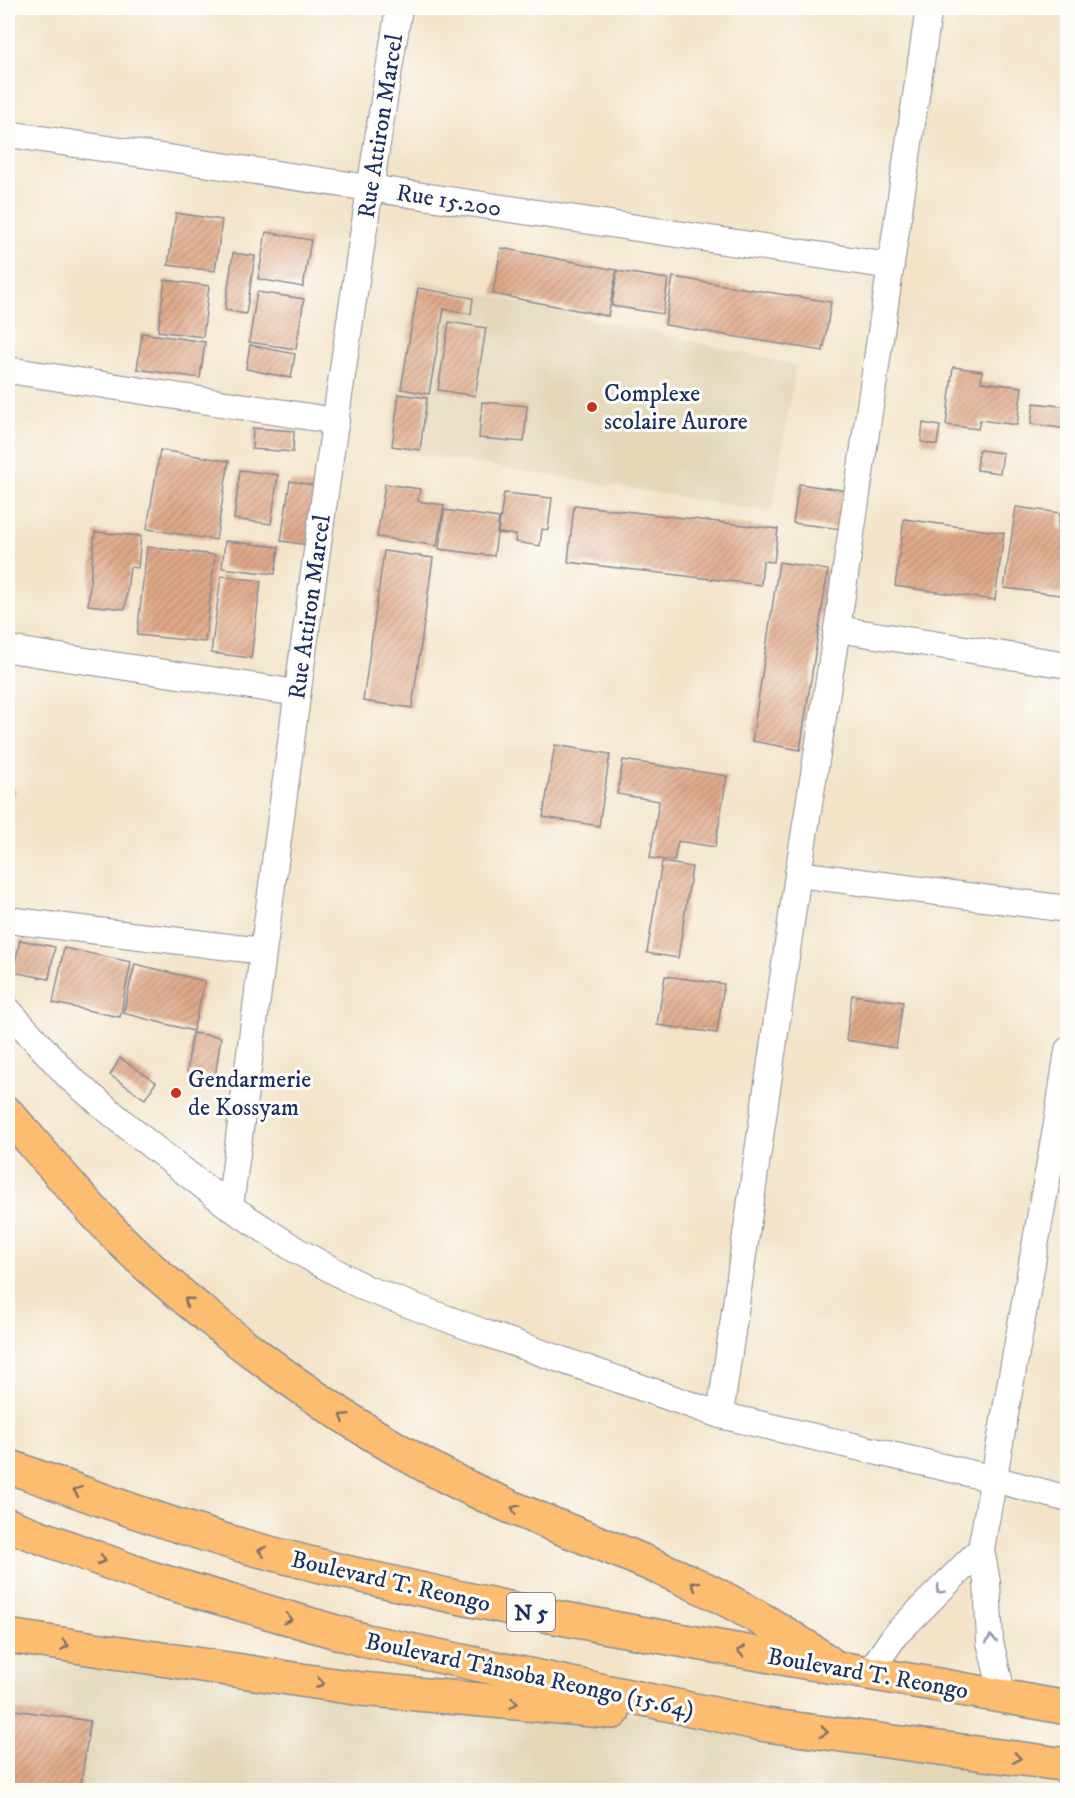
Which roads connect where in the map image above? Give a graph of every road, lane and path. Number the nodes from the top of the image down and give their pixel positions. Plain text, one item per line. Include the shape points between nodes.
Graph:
1 (399, 8) edge
2 (929, 8) edge
3 (8, 134) edge
4 (369, 188) junction
5 (891, 266) junction
6 (8, 370) edge
7 (336, 420) junction
8 (837, 629) junction
9 (8, 649) edge
10 (1068, 664) edge
11 (297, 693) junction
12 (798, 874) junction
13 (1068, 909) edge
14 (8, 920) edge
15 (263, 951) junction
16 (8, 1010) edge
17 (1068, 1050) edge
18 (8, 1114) edge
19 (1062, 1124) edge
20 (230, 1207) junction
21 (720, 1415) junction
22 (8, 1466) edge
23 (994, 1479) junction
24 (1068, 1499) edge
25 (8, 1525) edge
26 (981, 1549) junction
27 (8, 1636) edge
28 (836, 1667) junction
29 (869, 1673) junction
30 (1003, 1696) junction
31 (1068, 1707) edge
32 (766, 1725) junction
33 (1068, 1765) edge

1 - 4 street, Rue Attiron Marcel
2 - 5 street
3 - 4 street, Rue 15.200
4 - 5 street, Rue 15.200
4 - 7 street, Rue Attiron Marcel
5 - 8 street
6 - 7 street
7 - 11 street, Rue Attiron Marcel
8 - 10 street
8 - 12 street
9 - 11 street
11 - 15 street, Rue Attiron Marcel
12 - 13 street
12 - 21 street
14 - 15 street
15 - 20 street, Rue Attiron Marcel
16 - 20 street via 70,1078
17 - 19 street
28 -> 18 highway via 790,1636 685,1579 450,1478 314,1397 172,1288 111,1231
19 - 23 street
20 - 21 street via 365,1288
21 - 23 street
28 -> 22 highway, Boulevard T. Reongo / N 5 via 640,1634 357,1575 193,1530
23 - 24 street
23 - 26 street
25 -> 32 highway, Boulevard Tânsoba Reongo (15.64) via 148,1577 367,1641
26 -> 29 street via 895,1635
30 -> 26 street via 990,1642
27 -> 32 highway via 361,1689
28 - 29 highway, Boulevard T. Reongo / N 5
29 - 30 highway, Boulevard T. Reongo / N 5
30 - 31 highway, Boulevard T. Reongo / N 5
32 -> 33 highway, Boulevard Tânsoba Reongo (15.64)

